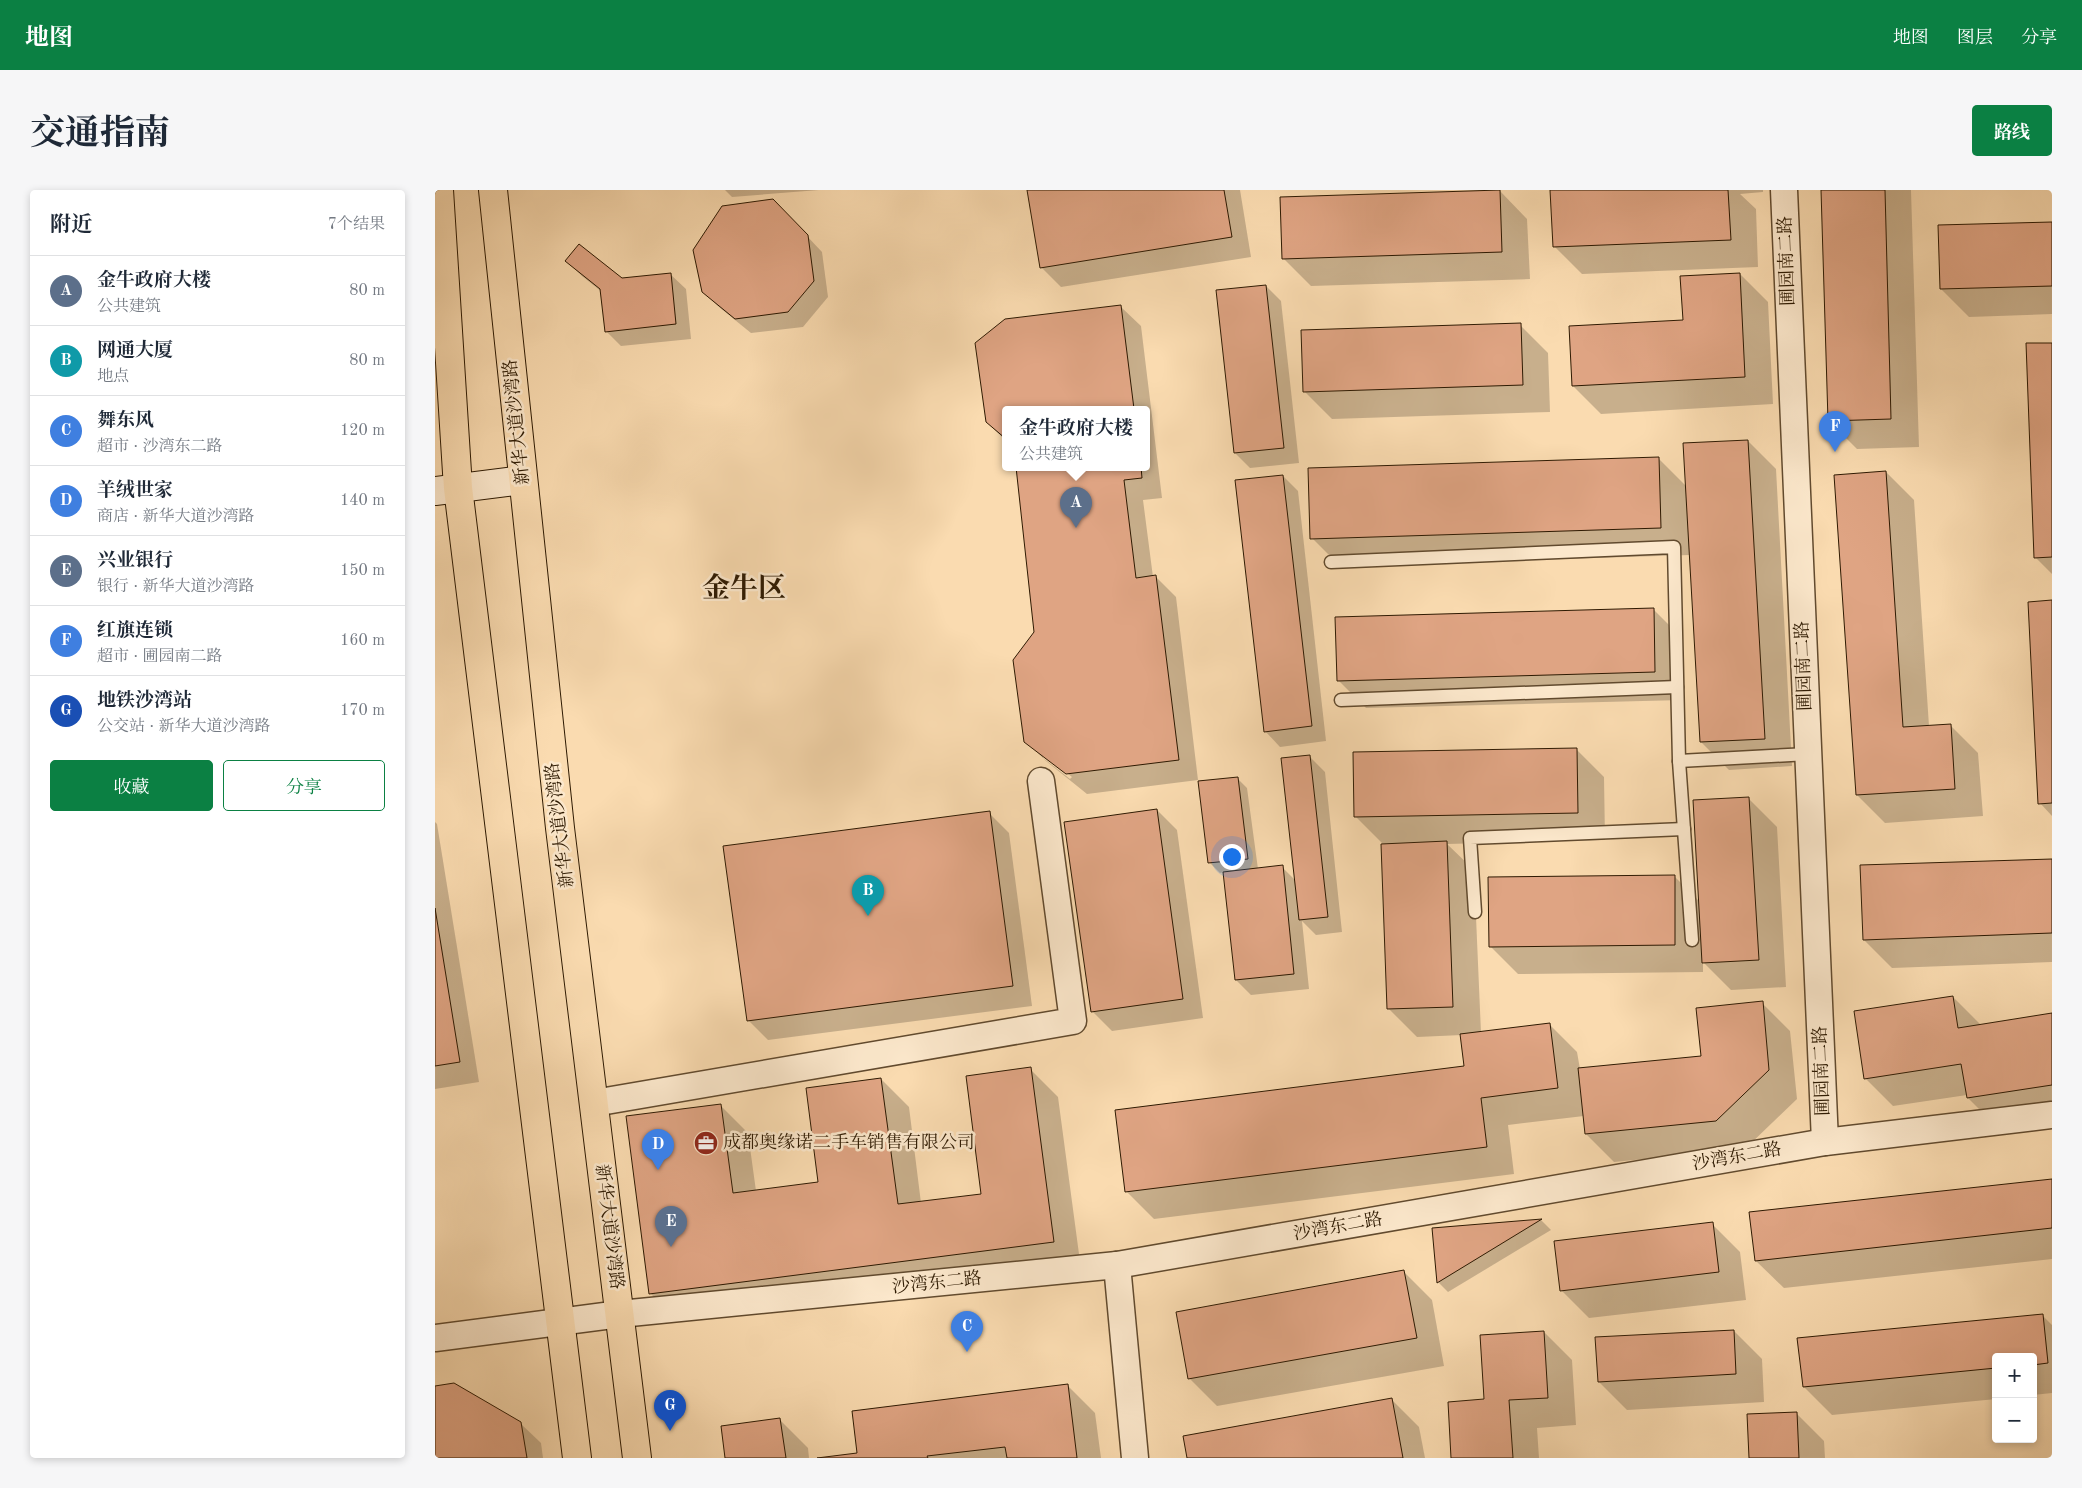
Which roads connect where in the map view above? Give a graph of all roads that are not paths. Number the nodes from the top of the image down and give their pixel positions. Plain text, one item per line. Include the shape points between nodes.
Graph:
1 (439, 190) edge
2 (493, 190) edge
3 (1784, 190) edge
4 (523, 480) junction
5 (447, 490) edge
6 (1331, 562) dead end
7 (1677, 687) junction
8 (1341, 700) dead end
9 (1808, 754) junction
10 (1679, 761) junction
11 (1041, 781) dead end
12 (1684, 829) junction
13 (1475, 912) dead end
14 (1692, 940) dead end
15 (594, 1103) junction
16 (2052, 1116) edge
17 (1825, 1142) junction
18 (1117, 1265) junction
19 (620, 1314) junction
20 (559, 1323) junction
21 (435, 1338) edge
22 (577, 1458) edge
23 (637, 1458) edge
24 (1135, 1458) edge

1 - 5 main road
2 - 4 main road, 新华大道沙湾路
3 - 9 street, 圃园南二路
4 - 5 street
4 - 15 main road, 新华大道沙湾路 via 560,828
5 - 20 main road
6 - 7 lane via 1674,547
7 - 8 lane
7 - 10 lane
9 - 10 lane
9 - 17 street, 圃园南二路
10 - 12 lane
11 - 15 street via 1073,1021
12 - 13 lane via 1470,838
12 - 14 lane
15 - 19 main road, 新华大道沙湾路
16 - 17 street, 沙湾东二路
17 - 18 street, 沙湾东二路
18 - 19 street, 沙湾东二路
18 - 24 street
19 - 20 street, 沙湾东二路
19 - 23 main road, 新华大道沙湾路
20 - 21 street, 沙湾东二路
20 - 22 main road

